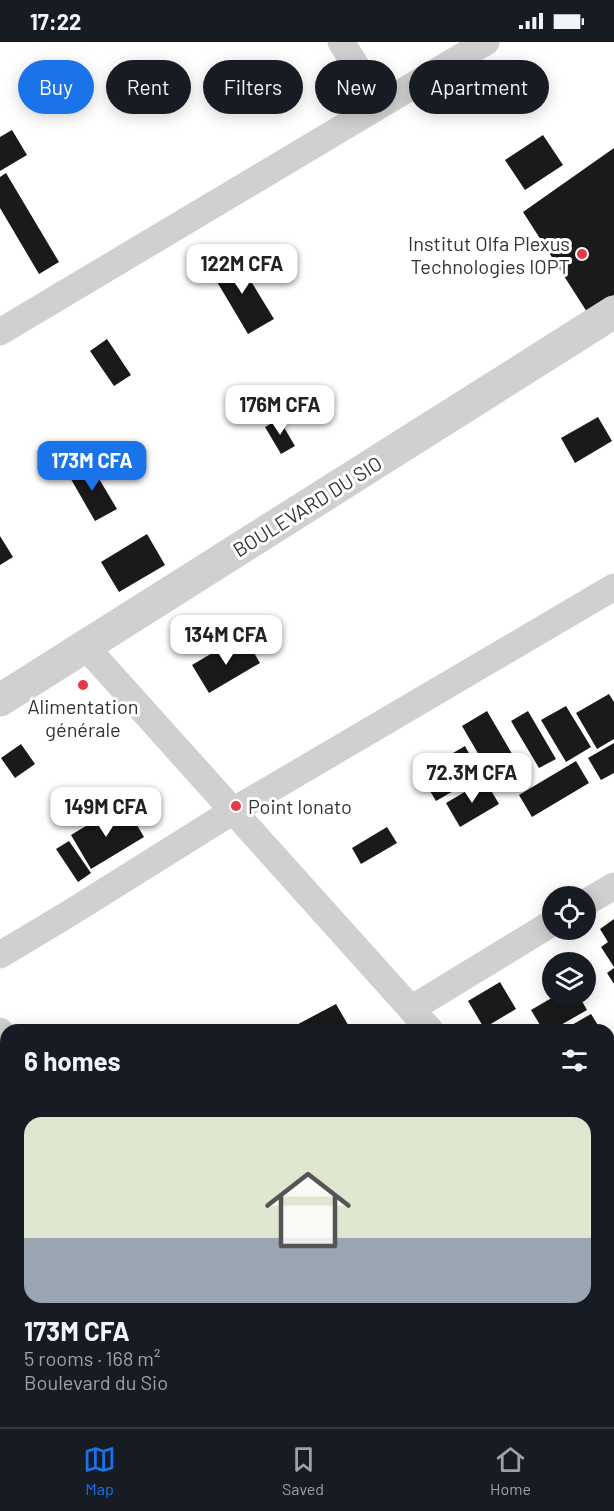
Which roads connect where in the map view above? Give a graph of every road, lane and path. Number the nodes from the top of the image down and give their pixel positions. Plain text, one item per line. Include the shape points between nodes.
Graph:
1 (341, 42) edge
2 (486, 42) edge
3 (352, 60) edge
4 (397, 95) edge
5 (365, 114) edge
6 (614, 312) edge
7 (0, 332) edge
8 (614, 587) edge
9 (85, 646) junction
10 (0, 700) edge
11 (233, 811) junction
12 (614, 886) edge
13 (596, 897) edge
14 (542, 929) edge
15 (0, 955) edge
16 (411, 1008) junction
17 (425, 1024) edge

1 - 3 street
2 - 4 street
5 - 7 street
6 - 9 street, BOULEVARD DU SIO
8 - 11 street
9 - 10 street, BOULEVARD DU SIO
9 - 11 street
11 - 15 street
11 - 16 street
12 - 13 street
14 - 16 street
16 - 17 street

